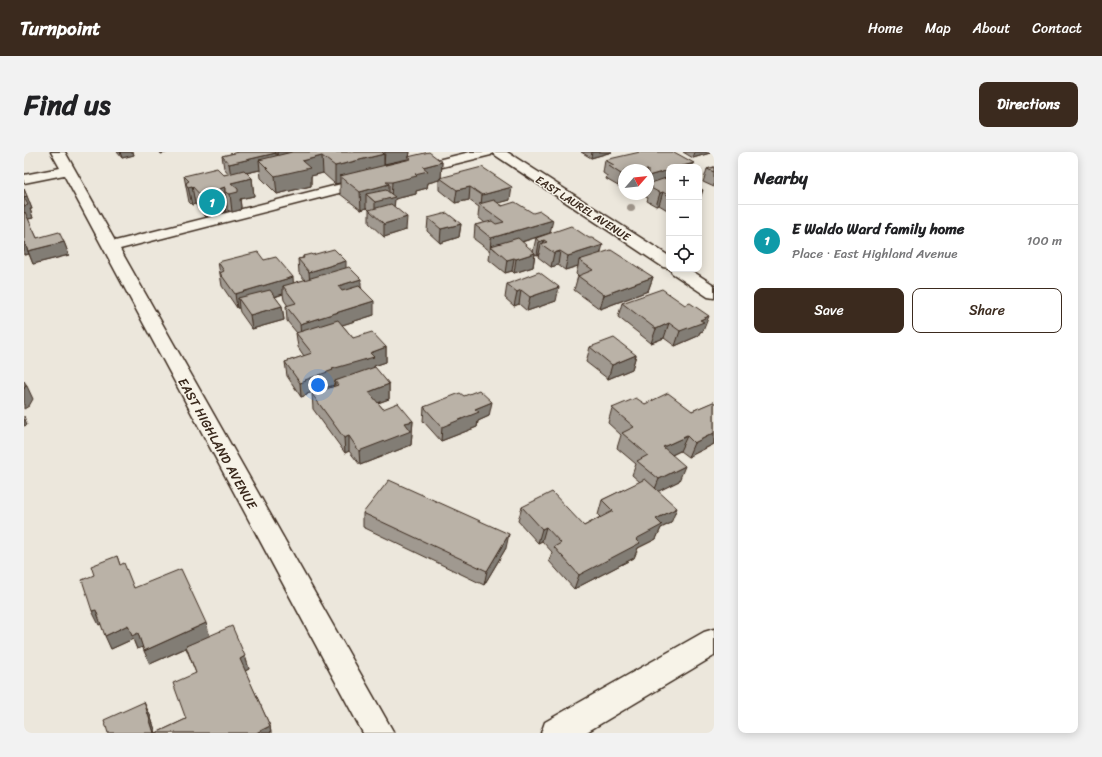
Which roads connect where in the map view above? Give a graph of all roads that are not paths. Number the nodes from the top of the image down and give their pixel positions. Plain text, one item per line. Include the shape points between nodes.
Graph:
1 (486, 152) edge
2 (498, 152) edge
3 (63, 161) edge
4 (402, 173) edge
5 (386, 177) edge
6 (24, 179) edge
7 (109, 247) junction
8 (666, 261) edge
9 (682, 272) edge
10 (714, 293) edge
11 (714, 641) edge
12 (379, 733) edge
13 (556, 733) edge

1 - 4 street
2 - 8 street, EAST LAUREL AVENUE
3 - 6 street
3 - 7 street, EAST HIGHLAND AVENUE
5 - 7 street
7 - 12 street, EAST HIGHLAND AVENUE
9 - 10 street
11 - 13 street

